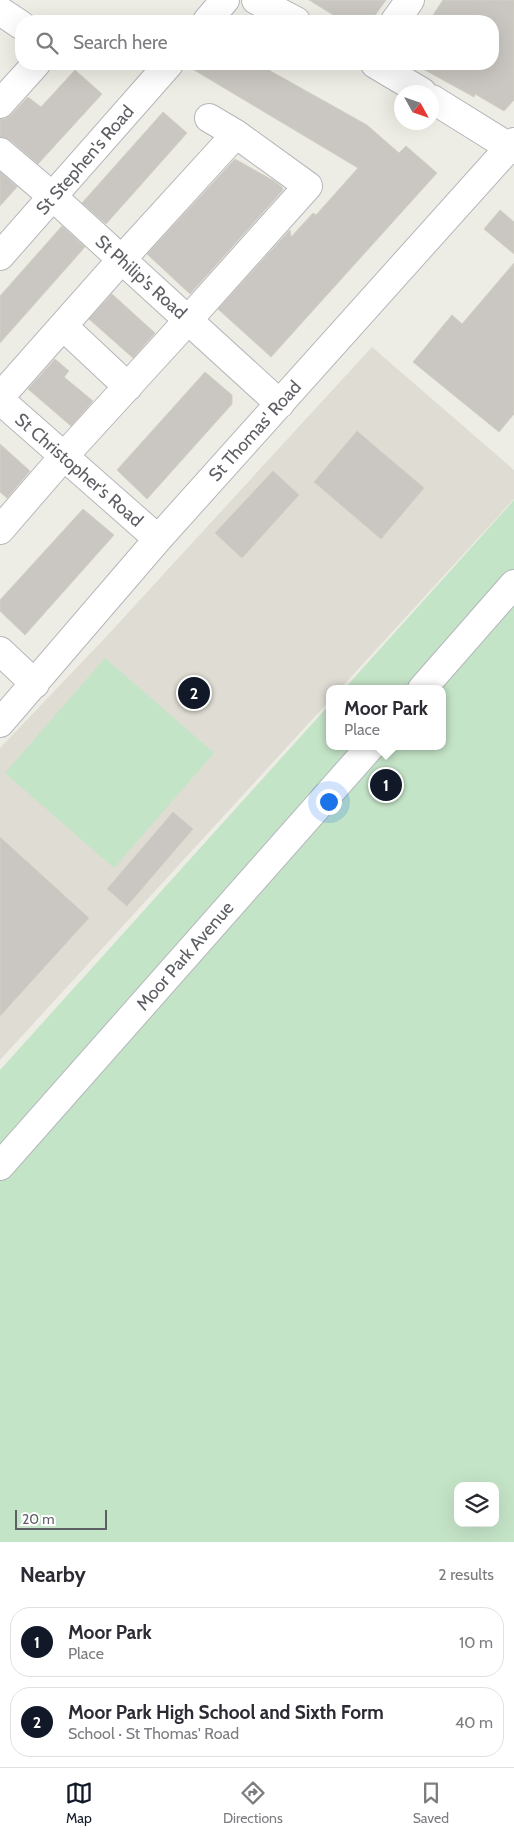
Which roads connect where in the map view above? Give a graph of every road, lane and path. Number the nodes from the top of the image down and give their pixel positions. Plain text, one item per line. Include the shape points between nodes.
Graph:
1 (225, 0) edge
2 (256, 0) edge
3 (410, 0) edge
4 (0, 11) edge
5 (211, 15) edge
6 (285, 15) edge
7 (399, 15) edge
8 (15, 21) edge
9 (31, 70) edge
10 (164, 70) edge
11 (385, 70) edge
12 (410, 85) edge
13 (439, 103) edge
14 (0, 104) edge
15 (209, 118) dead end
16 (236, 134) junction
17 (513, 146) edge
18 (0, 152) edge
19 (52, 196) junction
20 (7, 248) edge
21 (122, 259) junction
22 (188, 319) junction
23 (63, 326) junction
24 (128, 387) junction
25 (0, 399) edge
26 (280, 404) junction
27 (64, 456) junction
28 (2, 524) edge
29 (158, 540) junction
30 (514, 584) edge
31 (0, 651) edge
32 (35, 684) junction
33 (426, 685) edge
34 (0, 723) edge
35 (367, 750) edge
36 (0, 1166) edge

1 - 5 street
2 - 6 street
3 - 7 street
4 - 8 street
9 - 14 street
10 - 19 street, St Stephen's Road
11 - 12 street
13 - 17 street
15 - 16 street
16 - 21 street
16 - 22 street via 308,186
17 - 26 street, St Thomas' Road
18 - 19 street, St Philip's Road
19 - 20 street, St Stephen's Road
19 - 21 street, St Philip's Road
21 - 22 street, St Philip's Road
21 - 23 street
22 - 24 street
22 - 26 street, St Philip's Road
23 - 24 street
23 - 25 street
24 - 27 street
25 - 27 street, St Christopher's Road
26 - 29 street, St Thomas' Road
27 - 28 street
27 - 29 street, St Christopher's Road
29 - 32 street, St Thomas' Road
30 - 33 street
31 - 32 street
32 - 34 street, St Thomas' Road
35 - 36 street, Moor Park Avenue

